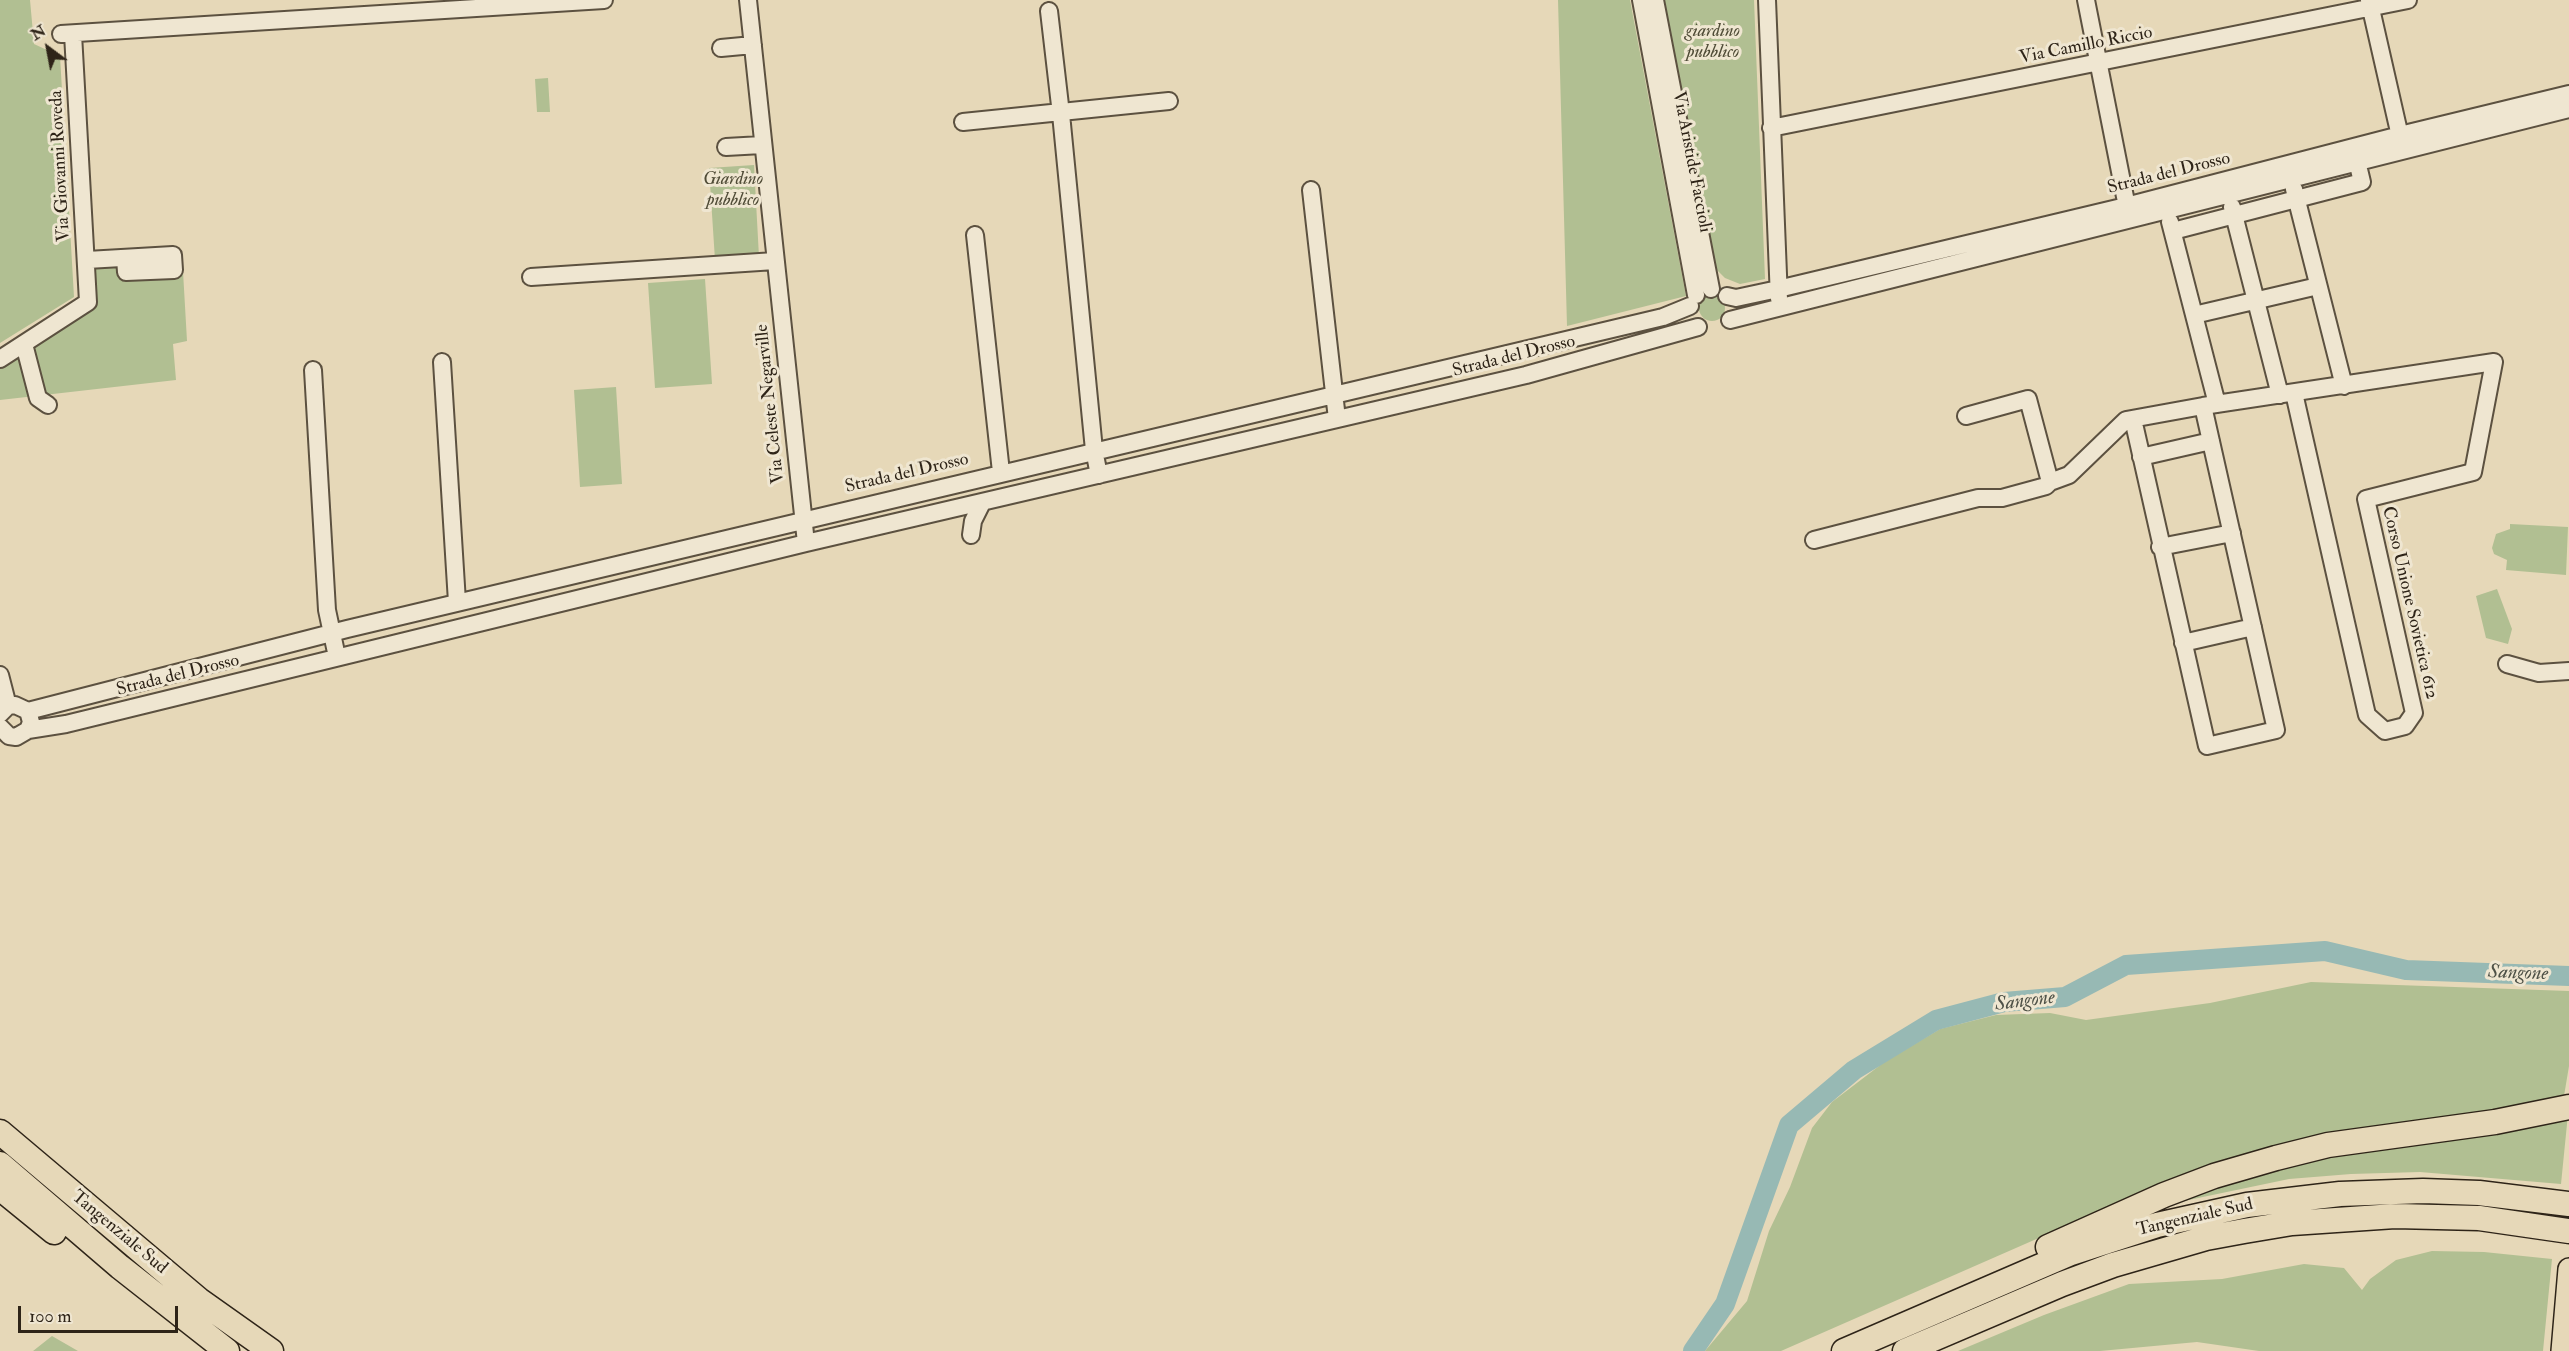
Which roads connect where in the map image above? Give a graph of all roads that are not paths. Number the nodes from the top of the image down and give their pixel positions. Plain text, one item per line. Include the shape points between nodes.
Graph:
1 (604, 0) edge
2 (748, 0) edge
3 (1641, 0) edge
4 (1655, 0) edge
5 (1767, 0) edge
6 (2086, 0) edge
7 (2408, 0) edge
8 (2370, 4) edge
9 (1048, 11) dead end
10 (753, 45) junction
11 (721, 48) dead end
12 (2099, 64) junction
13 (2569, 94) edge
14 (1169, 101) dead end
15 (2569, 109) edge
16 (1061, 114) junction
17 (963, 122) dead end
18 (1772, 128) junction
19 (2402, 142) junction
20 (762, 145) junction
21 (726, 147) dead end
22 (2357, 161) junction
23 (2291, 178) junction
24 (1311, 190) dead end
25 (2228, 194) junction
26 (2297, 199) junction
27 (2167, 209) junction
28 (2128, 213) junction
29 (2234, 216) junction
30 (2173, 231) junction
31 (975, 235) dead end
32 (125, 258) dead end
33 (87, 260) junction
34 (775, 261) junction
35 (531, 277) dead end
36 (2318, 286) junction
37 (1778, 289) junction
38 (1706, 297) junction
39 (2256, 302) junction
40 (1778, 307) junction
41 (2194, 315) junction
42 (1730, 320) junction
43 (1698, 327) junction
44 (24, 344) junction
45 (0, 359) edge
46 (442, 362) dead end
47 (313, 370) dead end
48 (1431, 370) junction
49 (2344, 386) junction
50 (1333, 394) junction
51 (2287, 394) junction
52 (1437, 396) junction
53 (48, 405) dead end
54 (2209, 410) junction
55 (1966, 416) dead end
56 (1337, 419) junction
57 (2133, 419) junction
58 (2211, 441) junction
59 (1094, 450) junction
60 (2141, 457) junction
61 (1001, 472) junction
62 (1100, 475) junction
63 (2050, 482) junction
64 (982, 503) junction
65 (948, 510) junction
66 (803, 519) junction
67 (2232, 533) junction
68 (729, 537) junction
69 (1814, 540) dead end
70 (806, 543) junction
71 (2160, 547) junction
72 (634, 559) junction
73 (734, 561) junction
74 (640, 584) junction
75 (457, 602) junction
76 (2253, 627) junction
77 (331, 633) junction
78 (2183, 644) junction
79 (337, 657) junction
80 (2507, 664) dead end
81 (2569, 671) edge
82 (0, 675) edge
83 (4, 710) edge
84 (28, 711) junction
85 (28, 730) junction
86 (1, 731) edge
87 (2569, 1107) edge
88 (0, 1132) edge
89 (0, 1164) edge
90 (0, 1188) edge
91 (2569, 1204) edge
92 (2569, 1231) edge
93 (2569, 1269) edge
94 (184, 1320) junction
95 (1886, 1333) junction
96 (227, 1351) edge
97 (271, 1351) edge
98 (1844, 1351) edge
99 (1905, 1351) edge
100 (2562, 1351) edge

1 - 33 street, Via Giovanni Roveda via 67,34
2 - 10 street, Via Celeste Negarville
3 - 38 street, Via Aristide Faccioli
4 - 38 street, Via Aristide Faccioli
5 - 18 street
6 - 12 street
7 - 8 street, Via Camillo Riccio
8 - 12 street, Via Camillo Riccio
8 - 19 street
9 - 16 street
10 - 11 street
10 - 20 street, Via Celeste Negarville
12 - 18 street, Via Camillo Riccio
12 - 28 street
13 - 19 street, Strada del Drosso
14 - 16 street
15 - 19 street, Strada del Drosso
16 - 17 street
16 - 59 street
18 - 37 street
19 - 22 street, Strada del Drosso
19 - 28 street, Strada del Drosso
20 - 21 street
20 - 34 street, Via Celeste Negarville
22 - 23 street, Strada del Drosso
22 - 26 street via 2362,182
23 - 25 street, Strada del Drosso
23 - 26 street
24 - 50 street
25 - 27 street, Strada del Drosso
25 - 29 street, Strada del Drosso
26 - 29 street
26 - 36 street
27 - 28 street, Strada del Drosso
27 - 30 street, Strada del Drosso
28 - 37 street, Strada del Drosso
28 - 40 street, Strada del Drosso
29 - 30 street
29 - 39 street, Strada del Drosso
30 - 41 street, Strada del Drosso
31 - 61 street
32 - 33 street, Via Giovanni Roveda
33 - 44 street, Via Giovanni Roveda via 88,302
34 - 35 street
34 - 66 street, Via Celeste Negarville
36 - 39 street
36 - 49 street
37 - 38 street, Strada del Drosso via 1736,298
37 - 40 street
38 - 42 street via 1732,308
38 - 43 street via 1692,318
38 - 48 street, Strada del Drosso via 1663,317
39 - 41 street
39 - 51 street, Strada del Drosso
40 - 42 street, Strada del Drosso
41 - 54 street, Strada del Drosso
42 - 43 street, Strada del Drosso via 1716,330
43 - 52 street, Strada del Drosso
44 - 45 street, Via Giovanni Roveda
44 - 53 street via 38,398
46 - 75 street
47 - 77 street
48 - 50 street, Strada del Drosso
48 - 52 street
49 - 51 street, Corso Unione Sovietica 612
49 - 51 street, Corso Unione Sovietica 612 via 2494,362 2473,472 2366,499 2414,713 2405,726 2385,731 2367,715
50 - 56 street
50 - 59 street, Strada del Drosso
51 - 54 street, Corso Unione Sovietica 612
52 - 56 street, Strada del Drosso
54 - 57 street, Corso Unione Sovietica 612
54 - 58 street
55 - 63 street via 2028,399
56 - 62 street, Strada del Drosso
57 - 60 street
57 - 63 street, Corso Unione Sovietica 612 via 2122,423 2069,475
58 - 60 street
58 - 67 street
59 - 61 street, Strada del Drosso
59 - 62 street
60 - 71 street
61 - 66 street, Strada del Drosso
62 - 64 street, Strada del Drosso
63 - 69 street, Corso Unione Sovietica 612 via 2013,495 1978,498
64 - 65 street, Strada del Drosso
64 - 65 street via 971,535
65 - 70 street, Strada del Drosso
66 - 68 street, Strada del Drosso
66 - 70 street, Via Celeste Negarville
67 - 71 street
67 - 76 street
68 - 72 street, Strada del Drosso
68 - 73 street
70 - 73 street, Strada del Drosso
71 - 78 street
72 - 74 street
72 - 75 street, Strada del Drosso
73 - 74 street, Strada del Drosso
74 - 79 street, Strada del Drosso
75 - 77 street, Strada del Drosso
76 - 78 street
76 - 78 street via 2276,730 2207,746
77 - 79 street
77 - 84 street, Strada del Drosso
79 - 85 street, Strada del Drosso
80 - 81 street via 2539,673
82 - 83 street
83 - 84 street via 15,705
84 - 85 street
85 - 86 street, Strada del Drosso via 16,737
87 - 95 highway via 2494,1122 2328,1145 2214,1176 1974,1281
88 - 97 highway, Tangenziale Sud via 199,1300
89 - 94 highway, Tangenziale Sud
90 - 94 highway via 72,1245
91 - 95 highway, Tangenziale Sud via 2423,1191 2340,1194 2247,1205 2157,1225 2071,1253
92 - 99 highway, Tangenziale Sud via 2479,1218 2395,1216 2292,1223 2244,1231 2113,1265
93 - 100 main road
94 - 96 highway, Tangenziale Sud
95 - 98 highway, Tangenziale Sud

